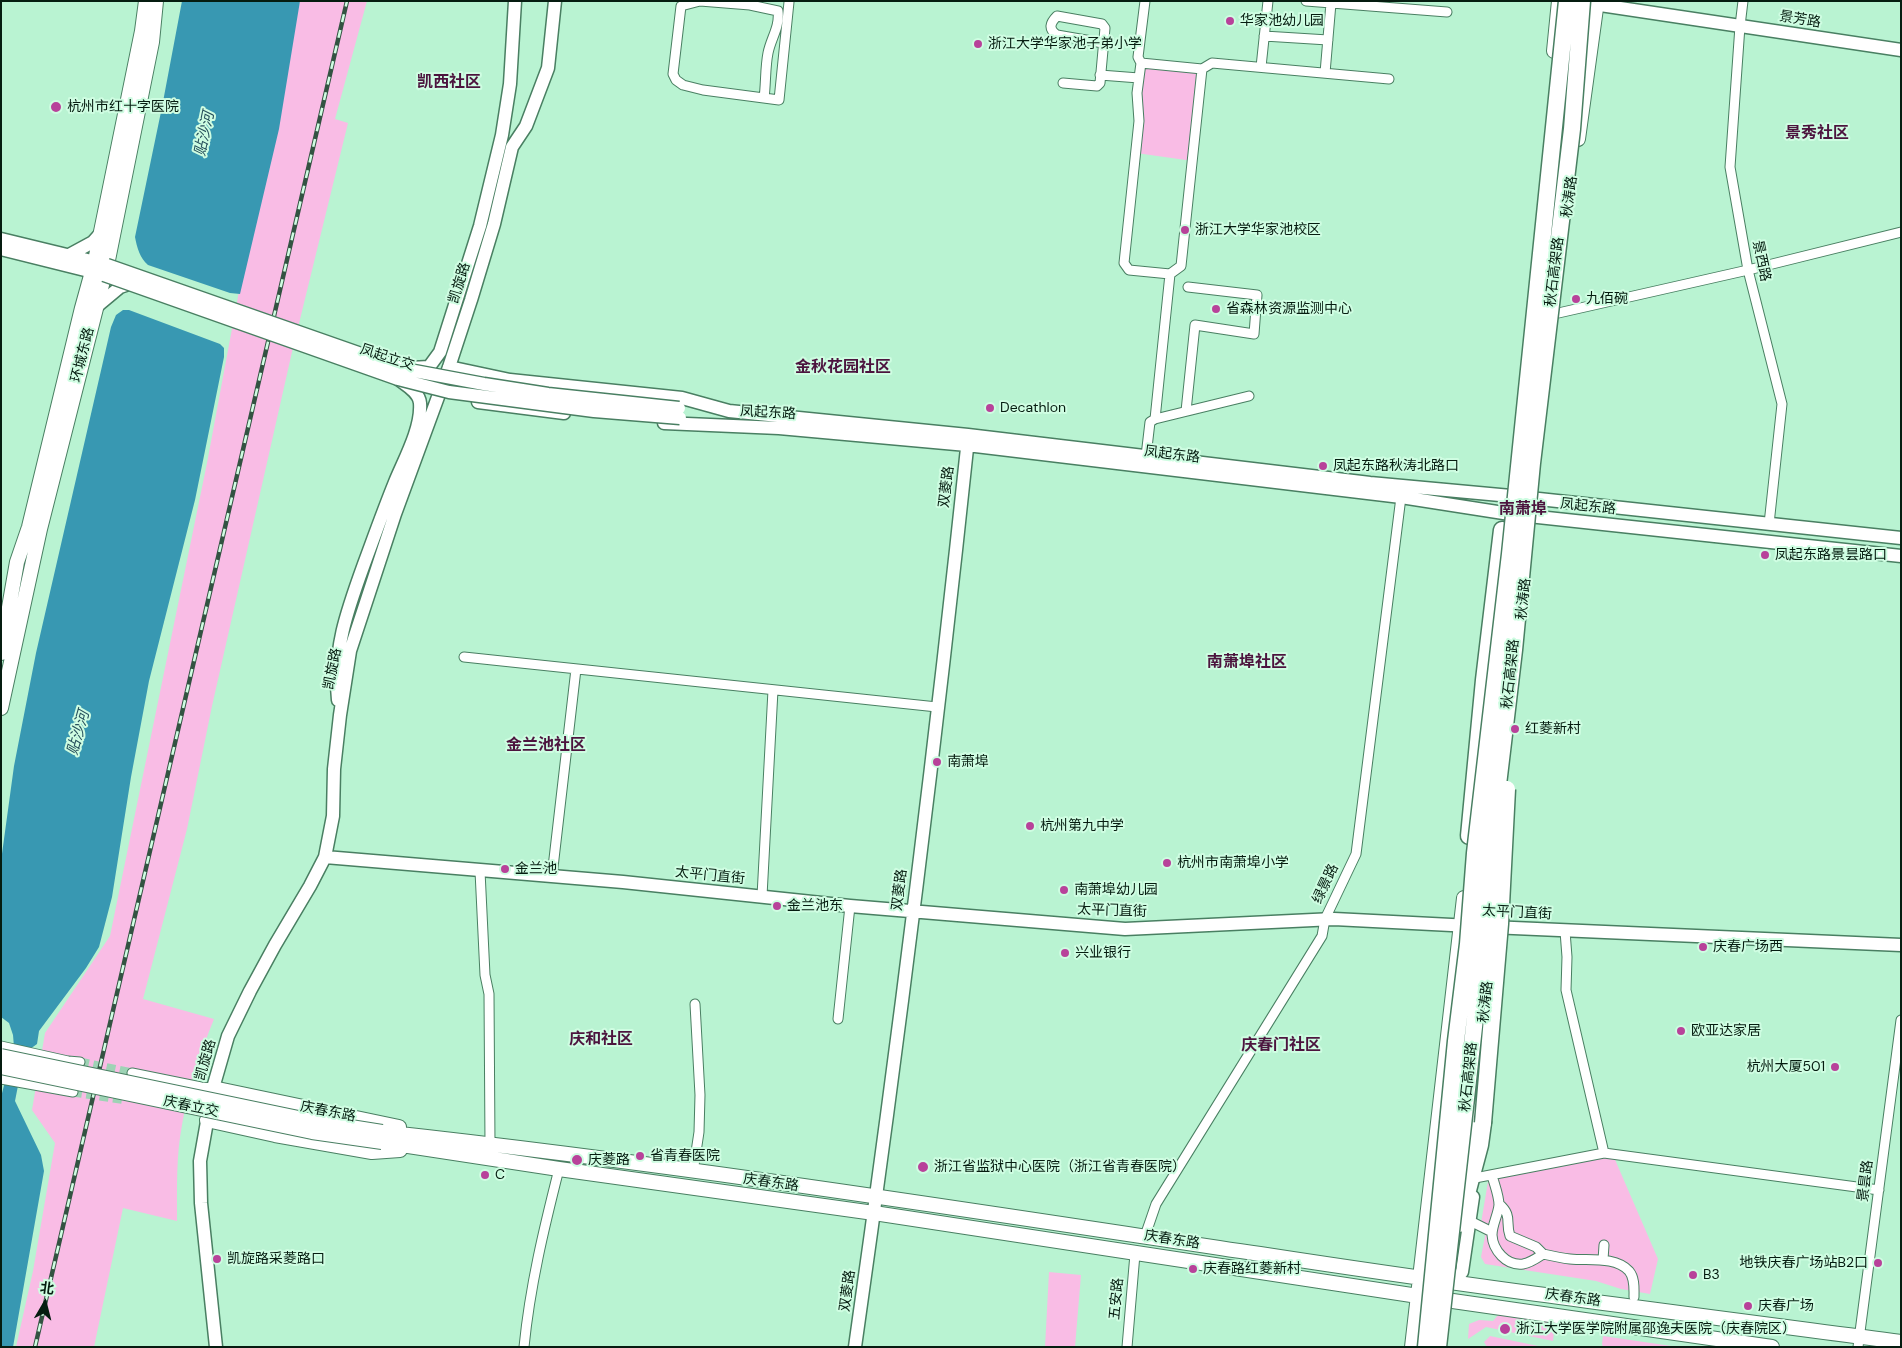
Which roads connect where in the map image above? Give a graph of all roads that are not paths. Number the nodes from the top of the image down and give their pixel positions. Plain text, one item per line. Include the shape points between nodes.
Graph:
1 (514, 1) edge
2 (555, 1) edge
3 (1145, 1) edge
4 (1268, 1) edge
5 (1306, 1) edge
6 (1559, 1) edge
7 (1567, 1) edge
8 (1576, 1) edge
9 (1744, 1) edge
10 (789, 2) edge
11 (1592, 2) edge
12 (1331, 3) junction
13 (150, 7) edge
14 (1447, 12) dead end
15 (1740, 26) junction
16 (1264, 36) junction
17 (1328, 40) junction
18 (1103, 43) junction
19 (1901, 50) edge
20 (1141, 63) junction
21 (1262, 67) junction
22 (1202, 69) junction
23 (1325, 73) junction
24 (1100, 75) junction
25 (1139, 78) junction
26 (1389, 79) dead end
27 (1062, 83) dead end
28 (764, 98) junction
29 (1901, 232) edge
30 (101, 233) junction
31 (1, 238) edge
32 (1, 249) edge
33 (69, 255) junction
34 (99, 268) junction
35 (1748, 270) junction
36 (1170, 274) junction
37 (128, 284) junction
38 (1188, 286) dead end
39 (96, 307) junction
40 (1554, 314) junction
41 (449, 368) junction
42 (1529, 368) junction
43 (401, 374) junction
44 (438, 396) junction
45 (1249, 396) dead end
46 (729, 411) junction
47 (1186, 411) junction
48 (680, 413) junction
49 (1155, 419) junction
50 (779, 428) junction
51 (968, 440) junction
52 (1146, 456) junction
53 (1511, 496) junction
54 (1401, 497) junction
55 (1533, 499) junction
56 (1510, 514) junction
57 (1532, 516) junction
58 (1769, 524) junction
59 (34, 528) junction
60 (1901, 538) edge
61 (1901, 556) edge
62 (1514, 650) junction
63 (1, 652) edge
64 (464, 657) dead end
65 (576, 669) junction
66 (773, 690) junction
67 (937, 707) junction
68 (1, 708) edge
69 (340, 715) junction
70 (325, 857) junction
71 (480, 871) junction
72 (552, 876) junction
73 (1465, 883) junction
74 (762, 896) junction
75 (850, 906) junction
76 (912, 911) junction
77 (1325, 919) junction
78 (1461, 925) junction
79 (1500, 928) junction
80 (1565, 930) junction
81 (1901, 946) edge
82 (695, 1004) dead end
83 (838, 1019) dead end
84 (1901, 1020) edge
85 (1, 1046) edge
86 (1, 1056) edge
87 (80, 1062) tunnel mouth
88 (1, 1067) edge
89 (132, 1073) tunnel mouth
90 (1, 1079) edge
91 (213, 1088) junction
92 (73, 1092) tunnel mouth
93 (126, 1100) tunnel mouth
94 (206, 1120) junction
95 (382, 1137) junction
96 (443, 1138) junction
97 (490, 1144) junction
98 (429, 1149) junction
99 (1604, 1153) junction
100 (559, 1169) junction
101 (693, 1172) junction
102 (1492, 1175) junction
103 (1475, 1178) junction
104 (1879, 1190) junction
105 (876, 1197) junction
106 (1499, 1204) junction
107 (874, 1213) junction
108 (1466, 1224) junction
109 (1492, 1232) junction
110 (1145, 1236) junction
111 (1604, 1245) dead end
112 (1135, 1254) junction
113 (1543, 1254) junction
114 (1603, 1260) junction
115 (1421, 1277) junction
116 (1452, 1282) junction
117 (1418, 1296) junction
118 (1634, 1297) dead end
119 (1450, 1301) junction
120 (1859, 1342) edge
121 (1901, 1342) edge
122 (216, 1347) edge
123 (524, 1347) edge
124 (855, 1347) edge
125 (1127, 1347) edge
126 (1412, 1347) edge
127 (1426, 1347) edge
128 (1438, 1347) edge
129 (1444, 1347) edge
130 (1772, 1347) edge

1 - 43 main road, bridge via 510,84 502,135 480,226 440,352 429,367
2 - 41 main road, 凯旋路 via 548,68 526,126 512,147 494,224
3 - 20 street via 1138,57
4 - 16 street
5 - 12 street
6 - 53 main road, 秋涛路
7 - 42 highway, 秋石高架路, bridge
8 - 11 main road, 景芳路
9 - 15 street, 景西路
10 - 28 street via 779,100
11 - 15 main road, 景芳路
11 - 40 main road, 秋涛路
11 - 62 highway, 秋石高架路, bridge via 1572,129 1532,463
12 - 14 street
12 - 17 street
13 - 30 main road, 环城东路
13 - 34 main road, 环城东路 via 152,42
15 - 19 main road, 景芳路
15 - 35 street, 景西路 via 1730,167
16 - 17 street
16 - 21 street
17 - 23 street
18 - 18 street via 1105,28 1102,24 1057,16 1050,26 1057,35
18 - 24 street
20 - 22 street
20 - 25 street
21 - 22 street via 1212,63
21 - 23 street
22 - 36 street via 1181,266
23 - 26 street
24 - 25 street
24 - 27 street via 1097,86
25 - 36 street via 1139,121 1124,263 1129,270
28 - 28 street via 768,53 776,33 778,10 700,1 682,6 673,74 676,80 703,90
29 - 35 street
30 - 33 main road via 93,242
30 - 34 main road, 环城东路
31 - 33 main road, 凤起立交
32 - 34 main road, 凤起立交
33 - 34 main road, 凤起立交
34 - 37 main road, 凤起立交, bridge
34 - 39 main road, 环城东路
34 - 43 main road, 凤起立交, bridge
34 - 59 main road, 环城东路
35 - 40 street
35 - 58 street, 景西路 via 1782,404
36 - 49 street
37 - 39 main road
37 - 43 main road, 凤起立交, bridge
38 - 47 street via 1257,295 1254,334 1194,326
39 - 59 main road, 环城东路
40 - 55 main road, 秋涛路
41 - 44 main road, 凯旋路
41 - 46 main road, 凤起东路 via 510,380 682,398
42 - 73 highway, bridge via 1507,488 1483,688
42 - 127 highway, 秋石高架路, bridge via 1475,853
43 - 48 main road, 凤起立交, bridge via 449,392 594,411
43 - 69 main road via 420,401 420,415 348,608 339,644 336,676
44 - 50 main road, 凤起东路 via 532,410 676,424
44 - 69 main road, 凯旋路 via 353,643
45 - 47 street
46 - 48 main road, 凤起立交
46 - 51 main road, 凤起东路
47 - 49 street
48 - 50 main road, 凤起立交
49 - 52 street via 1150,422
50 - 51 main road, 凤起东路
51 - 52 main road, 凤起东路
51 - 54 main road, 凤起东路
51 - 67 main road, 双菱路
52 - 53 main road, 凤起东路
53 - 55 main road, 凤起东路
53 - 56 main road, 秋涛路
54 - 56 main road, 凤起东路
54 - 77 street, 绿景路 via 1356,854
55 - 57 main road, 秋涛路
55 - 58 main road, 凤起东路
56 - 57 main road, 凤起东路
56 - 73 main road, 秋涛路
57 - 61 main road, 凤起东路
57 - 79 main road, 秋涛路 via 1498,835
58 - 60 main road, 凤起东路
59 - 63 main road, 环城东路 via 17,562
59 - 68 main road, 环城东路
62 - 108 highway, bridge via 1500,924 1483,1123
62 - 128 highway, 秋石高架路, bridge
64 - 65 street
65 - 66 street
65 - 72 street
66 - 67 street
66 - 74 street
67 - 76 main road, 双菱路
69 - 70 main road, 凯旋路 via 333,816
70 - 71 main road, 太平门直街
70 - 91 main road, 凯旋路 via 228,1036
71 - 72 main road, 太平门直街
71 - 97 street via 485,975 489,994
72 - 74 main road, 太平门直街
73 - 78 main road, 秋涛路
74 - 75 main road, 太平门直街
75 - 76 main road, 太平门直街
75 - 83 street
76 - 77 main road, 太平门直街 via 1125,929
76 - 105 main road, 双菱路
77 - 78 main road, 太平门直街
77 - 110 street, 绿景路 via 1322,936 1156,1204
78 - 79 main road, 太平门直街
78 - 115 main road, 秋涛路
79 - 80 main road, 太平门直街
79 - 103 main road
79 - 108 main road, 秋涛路 via 1473,1132
80 - 81 main road, 太平门直街
80 - 99 street via 1566,990
82 - 101 street via 700,1095
84 - 104 street, 景昙路
85 - 87 street
86 - 95 main road, 庆春立交, bridge
88 - 95 main road, 庆春立交, bridge via 312,1132
89 - 91 street
90 - 92 street
91 - 94 main road, 凯旋路
91 - 96 main road, 庆春东路 via 382,1122
93 - 94 street via 198,1114
94 - 98 main road, 庆春东路 via 372,1152
94 - 122 main road, 凯旋路 via 200,1161 201,1203
95 - 96 main road, 庆春东路
95 - 98 main road, 庆春东路
96 - 97 main road, 庆春东路
97 - 101 main road, 庆春东路
98 - 100 main road, 庆春东路
99 - 102 street
99 - 104 street
100 - 107 main road, 庆春东路
100 - 123 street via 540,1242 527,1310
101 - 105 main road, 庆春东路
102 - 103 street
102 - 106 street
103 - 116 main road via 1462,1272
104 - 120 street, 景昙路
105 - 107 main road, 双菱路
105 - 110 main road, 庆春东路
106 - 109 street
106 - 113 street via 1509,1217 1510,1236 1536,1247
107 - 112 main road, 庆春东路
107 - 124 main road, 双菱路
108 - 109 street
108 - 116 main road, 秋涛路
109 - 113 street via 1497,1251 1510,1262 1522,1264
110 - 115 main road, 庆春东路
111 - 114 street
112 - 117 main road, 庆春东路
112 - 125 street, 五安路
113 - 114 street
114 - 118 street via 1631,1272
115 - 116 main road, 庆春东路
115 - 117 main road, 秋涛路
116 - 119 main road, 秋涛路
116 - 120 main road, 庆春东路
117 - 119 main road, 庆春东路
117 - 126 main road, 秋涛路
119 - 129 main road, 秋涛路
119 - 130 main road, 庆春东路
120 - 121 main road, 庆春东路

